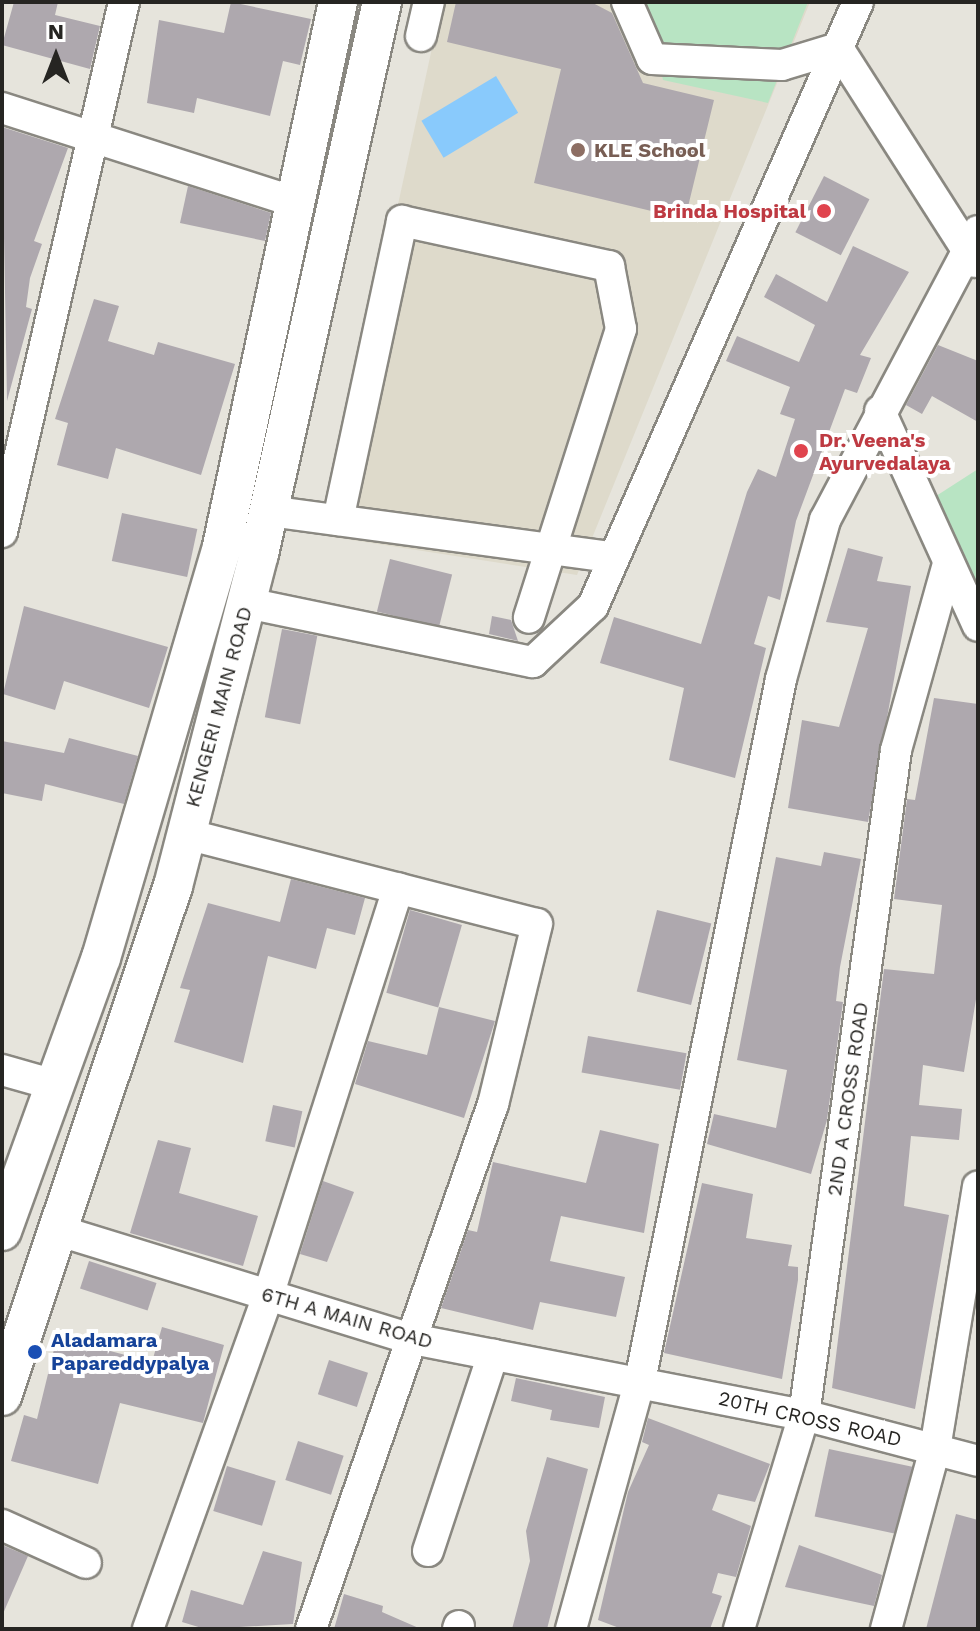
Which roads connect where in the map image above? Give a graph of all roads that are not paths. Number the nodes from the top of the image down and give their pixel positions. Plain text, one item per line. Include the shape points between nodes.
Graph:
1 (124, 2) edge
2 (338, 2) edge
3 (382, 2) edge
4 (429, 2) edge
5 (627, 2) edge
6 (858, 2) edge
7 (421, 36) dead end
8 (838, 48) junction
9 (2, 108) edge
10 (95, 137) junction
11 (292, 201) junction
12 (975, 250) edge
13 (880, 411) junction
14 (269, 511) junction
15 (338, 520) junction
16 (2, 532) edge
17 (551, 549) junction
18 (611, 557) junction
19 (947, 567) junction
20 (247, 603) junction
21 (529, 618) dead end
22 (978, 626) edge
23 (186, 834) junction
24 (398, 888) junction
25 (2, 1070) edge
26 (55, 1085) junction
27 (978, 1186) edge
28 (2, 1231) edge
29 (60, 1231) junction
30 (268, 1296) junction
31 (407, 1338) junction
32 (493, 1354) junction
33 (640, 1381) junction
34 (2, 1396) edge
35 (804, 1415) junction
36 (935, 1449) junction
37 (978, 1461) edge
38 (2, 1525) edge
39 (428, 1551) dead end
40 (86, 1563) dead end
41 (148, 1629) edge
42 (311, 1629) edge
43 (571, 1629) edge
44 (739, 1629) edge
45 (886, 1629) edge

1 - 10 street
2 - 11 main road, KENGERI MAIN ROAD
3 - 14 main road, KENGERI MAIN ROAD
4 - 7 street
5 - 8 street via 652,59 782,65
6 - 8 street
8 - 12 street
8 - 18 street
9 - 10 street
10 - 11 street
10 - 16 street
11 - 26 main road, KENGERI MAIN ROAD via 221,551 101,958
12 - 13 street
13 - 19 street
13 - 33 street via 825,520 781,679
14 - 15 street
14 - 20 main road, KENGERI MAIN ROAD
15 - 17 street
15 - 17 street via 402,221 609,266 621,329
17 - 18 street
17 - 21 street
18 - 20 street via 593,606 533,662
19 - 22 street
19 - 35 street, 2ND A CROSS ROAD via 896,750
20 - 23 main road, KENGERI MAIN ROAD
23 - 24 street
23 - 29 main road, KENGERI MAIN ROAD
24 - 30 street
24 - 31 street via 537,924 493,1104
25 - 26 street
26 - 28 main road, KENGERI MAIN ROAD
27 - 36 street
29 - 30 street, 6TH A MAIN ROAD
29 - 34 main road, KENGERI MAIN ROAD
30 - 31 street, 6TH A MAIN ROAD
30 - 41 street
31 - 32 street, 6TH A MAIN ROAD
31 - 42 street
32 - 33 street, 6TH A MAIN ROAD
32 - 39 street
33 - 35 street, 20TH CROSS ROAD
33 - 43 street
35 - 36 street, 20TH CROSS ROAD
35 - 44 street, 2ND A CROSS ROAD
36 - 37 street, 20TH CROSS ROAD
36 - 45 street
38 - 40 street

